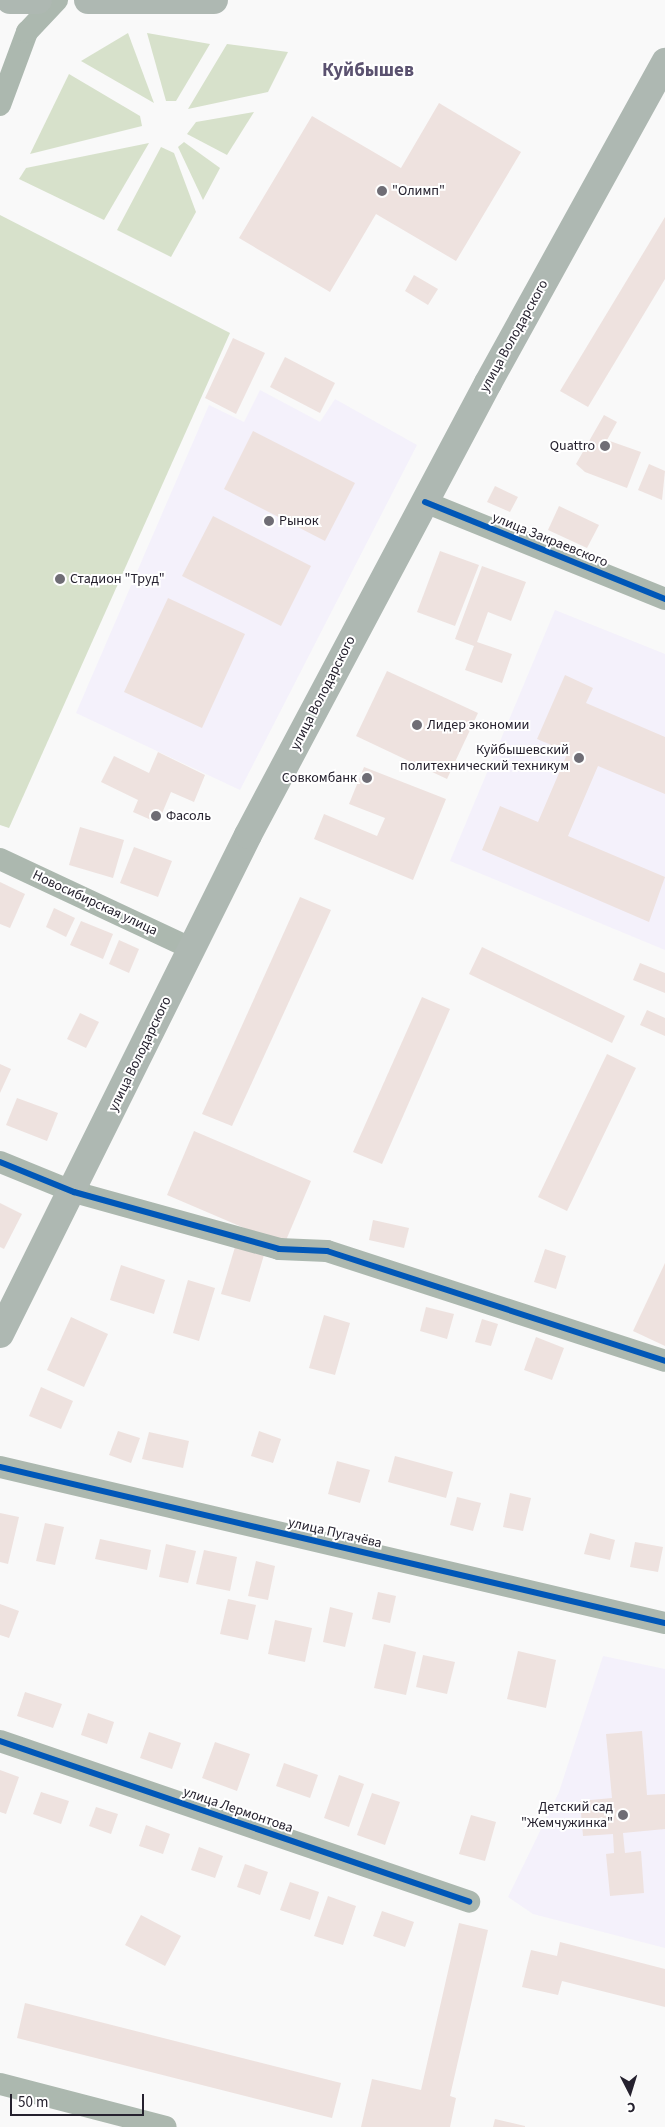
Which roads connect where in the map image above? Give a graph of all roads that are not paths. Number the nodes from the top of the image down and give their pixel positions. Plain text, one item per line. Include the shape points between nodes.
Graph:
1 (10, 0) edge
2 (38, 0) edge
3 (57, 0) edge
4 (88, 0) edge
5 (214, 0) edge
6 (665, 62) edge
7 (0, 105) edge
8 (426, 502) junction
9 (665, 599) edge
10 (0, 858) edge
11 (190, 948) junction
12 (0, 1162) edge
13 (74, 1192) junction
14 (0, 1334) edge
15 (665, 1361) edge
16 (0, 1467) edge
17 (665, 1623) edge
18 (0, 1741) edge
19 (469, 1902) dead end
20 (0, 2084) edge
21 (166, 2127) edge

1 - 2 main road
3 - 7 street via 27,32
4 - 5 main road
6 - 8 main road, улица Володарского
8 - 9 street, улица Закраевского
8 - 11 main road, улица Володарского
10 - 11 street, Новосибирская улица
11 - 13 main road, улица Володарского
12 - 13 street
13 - 14 main road, улица Володарского
13 - 15 street via 279,1249 327,1251
16 - 17 street, улица Пугачёва
18 - 19 street, улица Лермонтова
20 - 21 street

